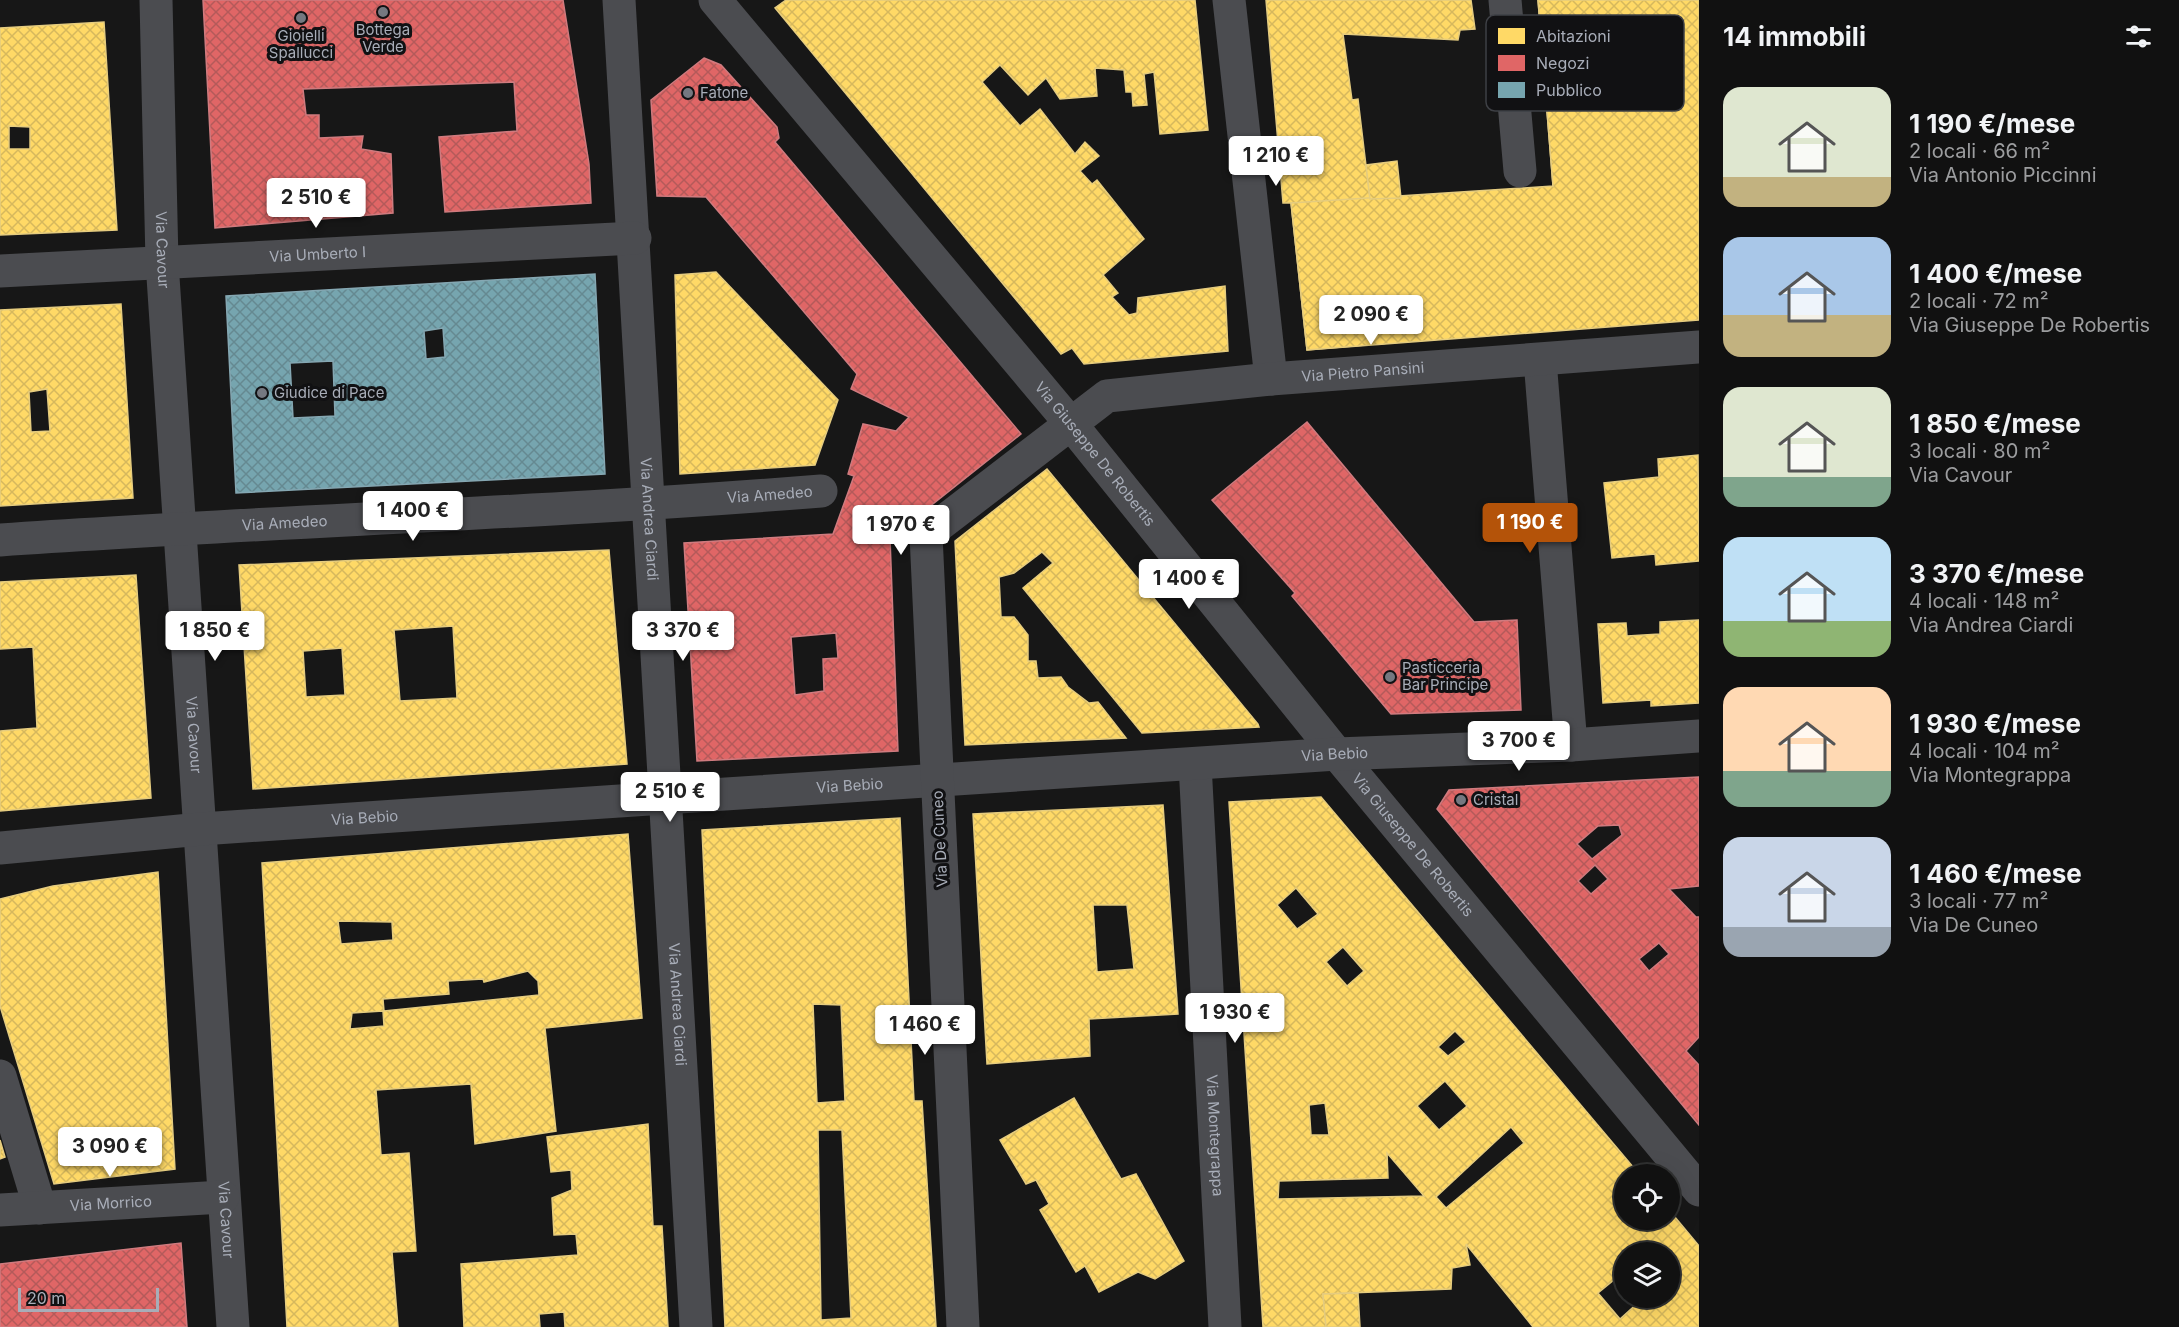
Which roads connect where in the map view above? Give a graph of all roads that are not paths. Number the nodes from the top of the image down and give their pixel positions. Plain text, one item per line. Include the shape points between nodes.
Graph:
1 (156, 0) edge
2 (619, 0) edge
3 (715, 0) edge
4 (1229, 0) edge
5 (1505, 0) edge
6 (1506, 15) edge
7 (1515, 111) edge
8 (1520, 171) dead end
9 (635, 238) junction
10 (162, 262) junction
11 (0, 271) edge
12 (1699, 348) edge
13 (1540, 360) junction
14 (1271, 379) junction
15 (1071, 424) junction
16 (821, 491) dead end
17 (651, 505) junction
18 (180, 528) junction
19 (0, 540) edge
20 (1699, 736) edge
21 (1571, 745) junction
22 (1337, 754) junction
23 (1195, 764) junction
24 (937, 782) junction
25 (664, 798) junction
26 (201, 829) junction
27 (0, 848) edge
28 (0, 1076) edge
29 (1699, 1190) edge
30 (223, 1197) junction
31 (40, 1208) junction
32 (0, 1210) edge
33 (233, 1327) edge
34 (696, 1327) edge
35 (963, 1327) edge
36 (1225, 1327) edge

1 - 10 street, Via Cavour
2 - 9 street, Via Andrea Ciardi
3 - 15 street, Via Giuseppe De Robertis
4 - 14 street
5 - 6 street
7 - 8 street
9 - 10 street, Via Umberto I
9 - 17 street, Via Andrea Ciardi
10 - 11 street, Via Umberto I
10 - 18 street, Via Cavour
12 - 13 street, Via Pietro Pansini
13 - 14 street, Via Pietro Pansini
13 - 21 street
14 - 15 street, Via Pietro Pansini via 1107,396
15 - 22 street, Via Giuseppe De Robertis
15 - 24 street, Via De Cuneo via 926,535
16 - 17 street, Via Amedeo
17 - 18 street, Via Amedeo
17 - 25 street, Via Andrea Ciardi
18 - 19 street, Via Amedeo
18 - 26 street, Via Cavour
20 - 21 street, Via Bebio
21 - 22 street, Via Bebio
22 - 23 street, Via Bebio
22 - 29 street, Via Giuseppe De Robertis
23 - 24 street, Via Bebio
23 - 36 street, Via Montegrappa
24 - 25 street, Via Bebio
24 - 35 street, Via De Cuneo
25 - 26 street, Via Bebio
25 - 34 street, Via Andrea Ciardi
26 - 27 street, Via Bebio
26 - 30 street, Via Cavour
28 - 31 street
30 - 31 street, Via Morrico
30 - 33 street, Via Cavour
31 - 32 street, Via Morrico

